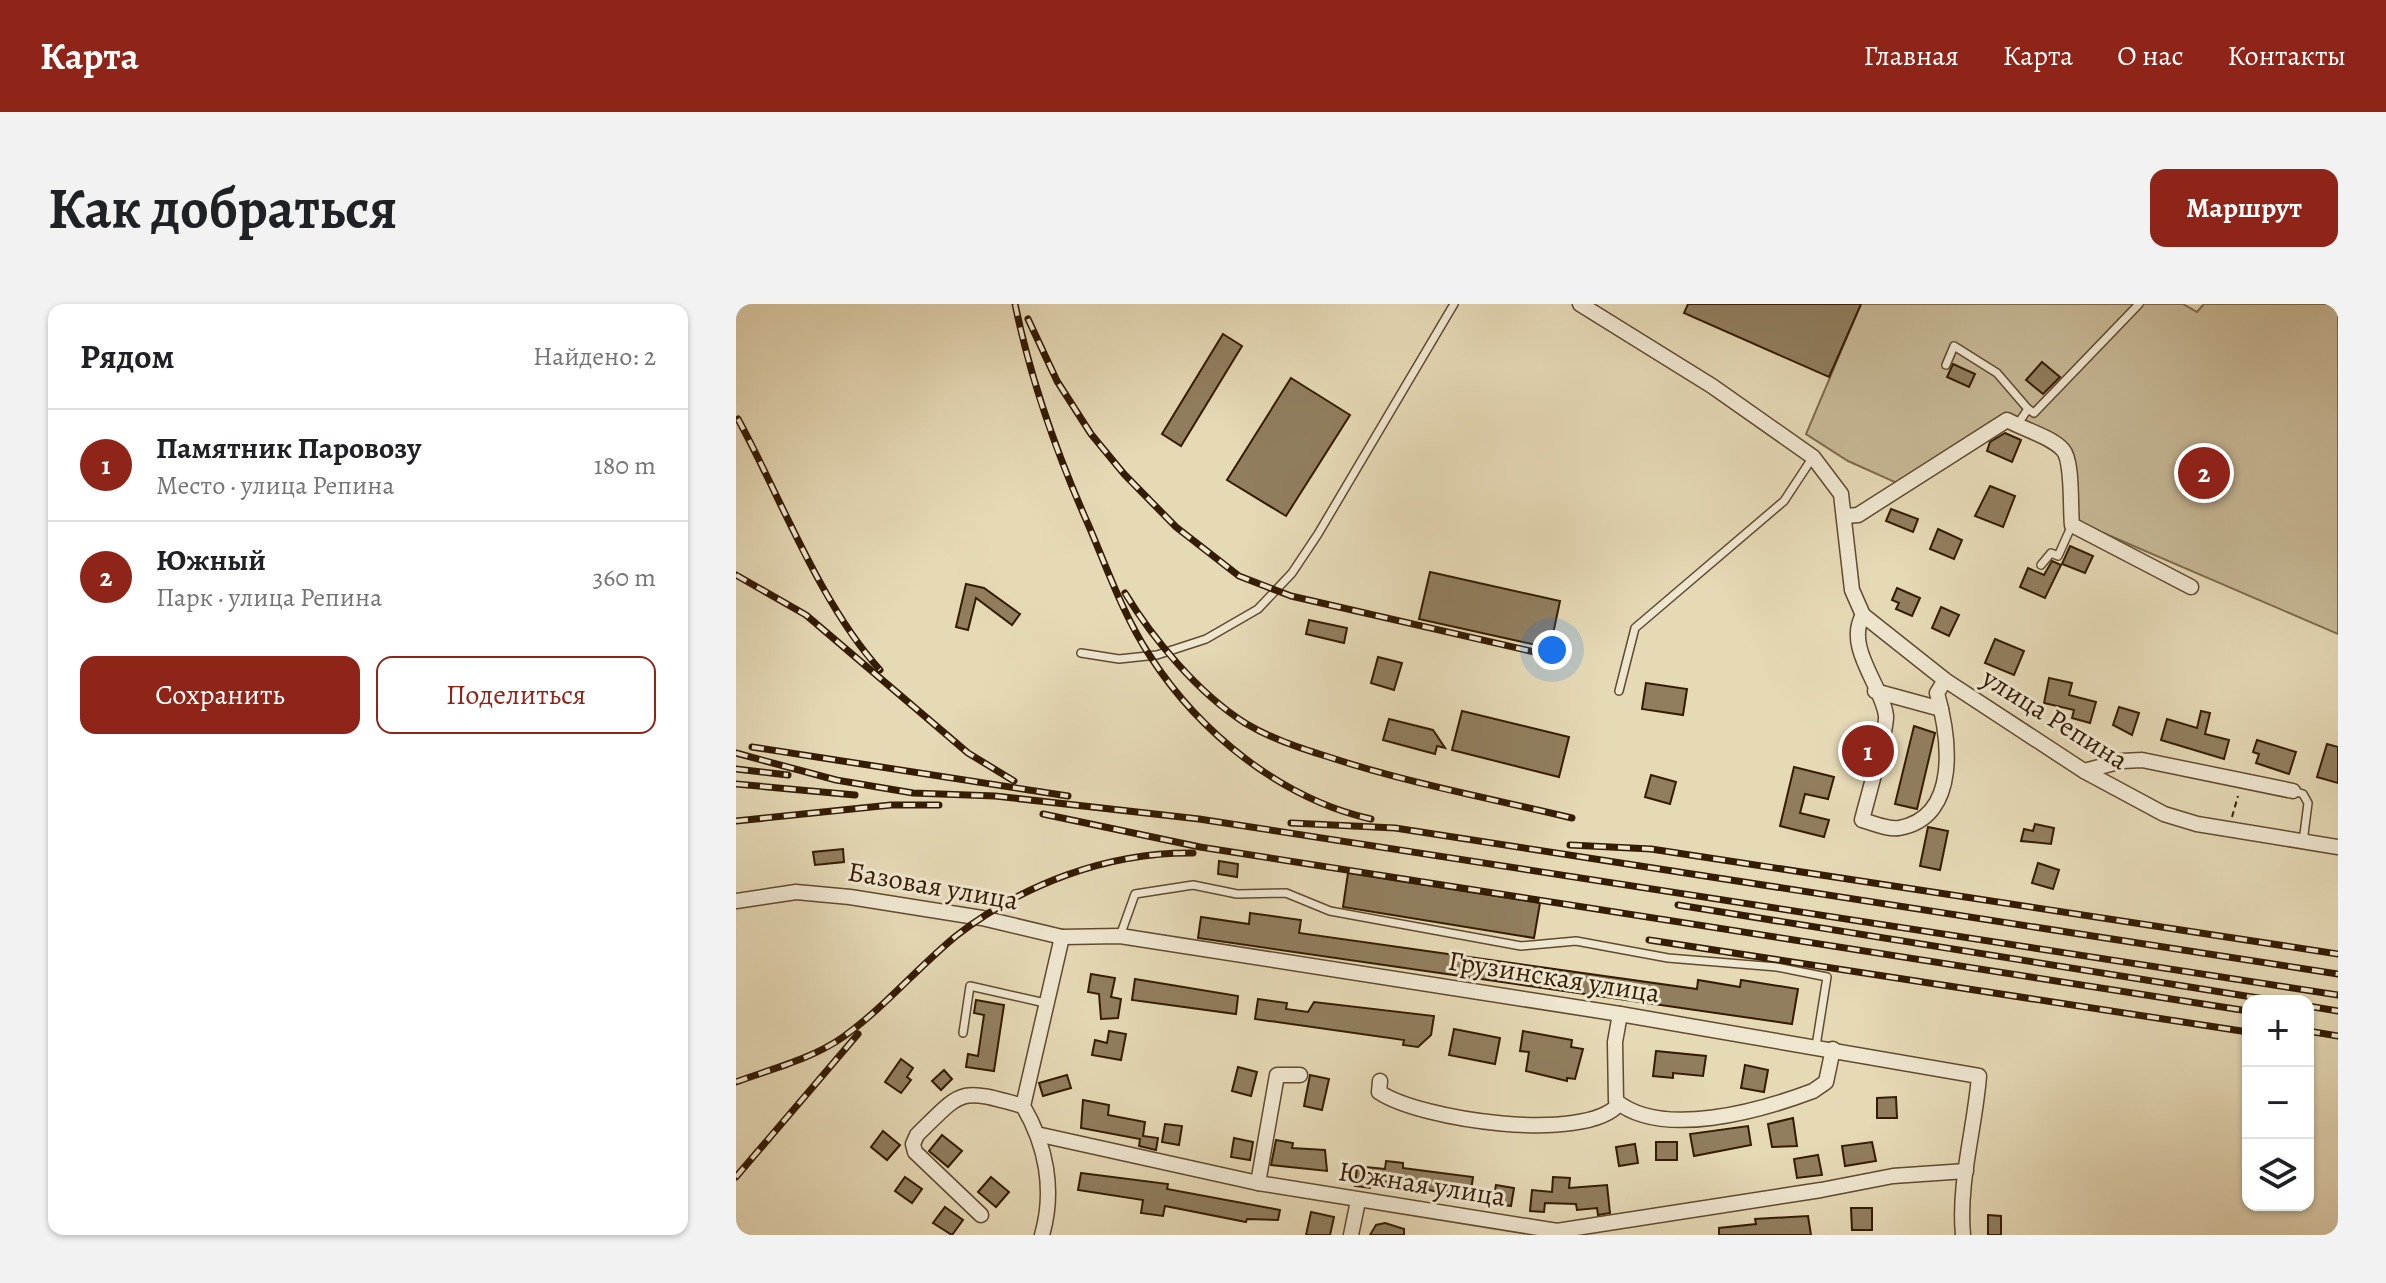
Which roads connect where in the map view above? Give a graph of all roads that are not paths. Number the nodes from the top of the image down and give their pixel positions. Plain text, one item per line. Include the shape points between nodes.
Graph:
1 (1454, 304) edge
2 (1580, 304) edge
3 (2139, 304) edge
4 (1946, 365) dead end
5 (2028, 409) junction
6 (2017, 425) junction
7 (1813, 457) junction
8 (1844, 516) junction
9 (2072, 525) junction
10 (2041, 565) dead end
11 (2191, 587) dead end
12 (1863, 615) junction
13 (1081, 653) dead end
14 (1945, 680) junction
15 (1619, 691) dead end
16 (1875, 691) junction
17 (1941, 709) junction
18 (2084, 771) junction
19 (2293, 791) joint
20 (2303, 842) junction
21 (2338, 847) edge
22 (736, 901) edge
23 (1120, 936) junction
24 (1062, 937) junction
25 (1045, 1003) junction
26 (1620, 1014) junction
27 (963, 1033) dead end
28 (1816, 1046) junction
29 (1833, 1049) junction
30 (1300, 1075) dead end
31 (1380, 1081) dead end
32 (1619, 1104) junction
33 (1023, 1106) junction
34 (1041, 1135) junction
35 (1966, 1171) junction
36 (1258, 1183) junction
37 (1358, 1201) junction
38 (981, 1215) dead end
39 (1042, 1235) edge
40 (1351, 1235) edge
41 (1963, 1235) edge

1 - 13 lane via 1318,534 1292,573 1258,609 1206,639 1157,655 1119,659
2 - 7 street
3 - 5 lane via 2034,413
4 - 5 lane via 1954,346 1997,373
5 - 6 lane
6 - 8 street via 2001,421 1858,515
6 - 9 street via 2063,449 2070,463
7 - 8 street via 1841,494
7 - 15 lane via 1784,501 1635,628
8 - 12 street via 1852,590
9 - 10 lane via 2058,556 2051,553
9 - 11 street
12 - 14 street, улица Репина
12 - 16 street via 1862,661
14 - 17 street via 1937,693
14 - 18 street, улица Репина
16 - 17 street
16 - 17 street via 1886,716 1862,820 1897,829 1922,819 1940,797 1948,751
18 - 19 street via 2142,760
18 - 20 street, улица Репина via 2164,814
19 - 20 lane via 2308,803
20 - 21 street, улица Репина
22 - 24 street, Базовая улица via 796,892 850,897
23 - 24 street, Базовая улица
23 - 26 street, Грузинская улица
23 - 28 lane via 1135,894 1193,885 1237,894 1286,893 1330,911 1521,946 1576,941 1668,958 1777,967 1827,977
24 - 25 street
25 - 27 lane via 970,986
25 - 33 street
26 - 28 street, Грузинская улица
26 - 32 street via 1613,1086
28 - 29 street, Грузинская улица
29 - 32 street via 1826,1082 1779,1102 1675,1122 1630,1113
29 - 35 street, Грузинская улица via 1979,1076
30 - 36 street via 1277,1075
31 - 32 street via 1379,1092 1388,1098 1442,1115 1525,1124 1594,1120
33 - 34 street
33 - 38 street via 964,1093 913,1144 915,1152
34 - 36 street, Южная улица
34 - 39 street via 1051,1206
35 - 37 street, Южная улица via 1893,1176 1557,1231
35 - 41 street
36 - 37 street, Южная улица
37 - 40 street

